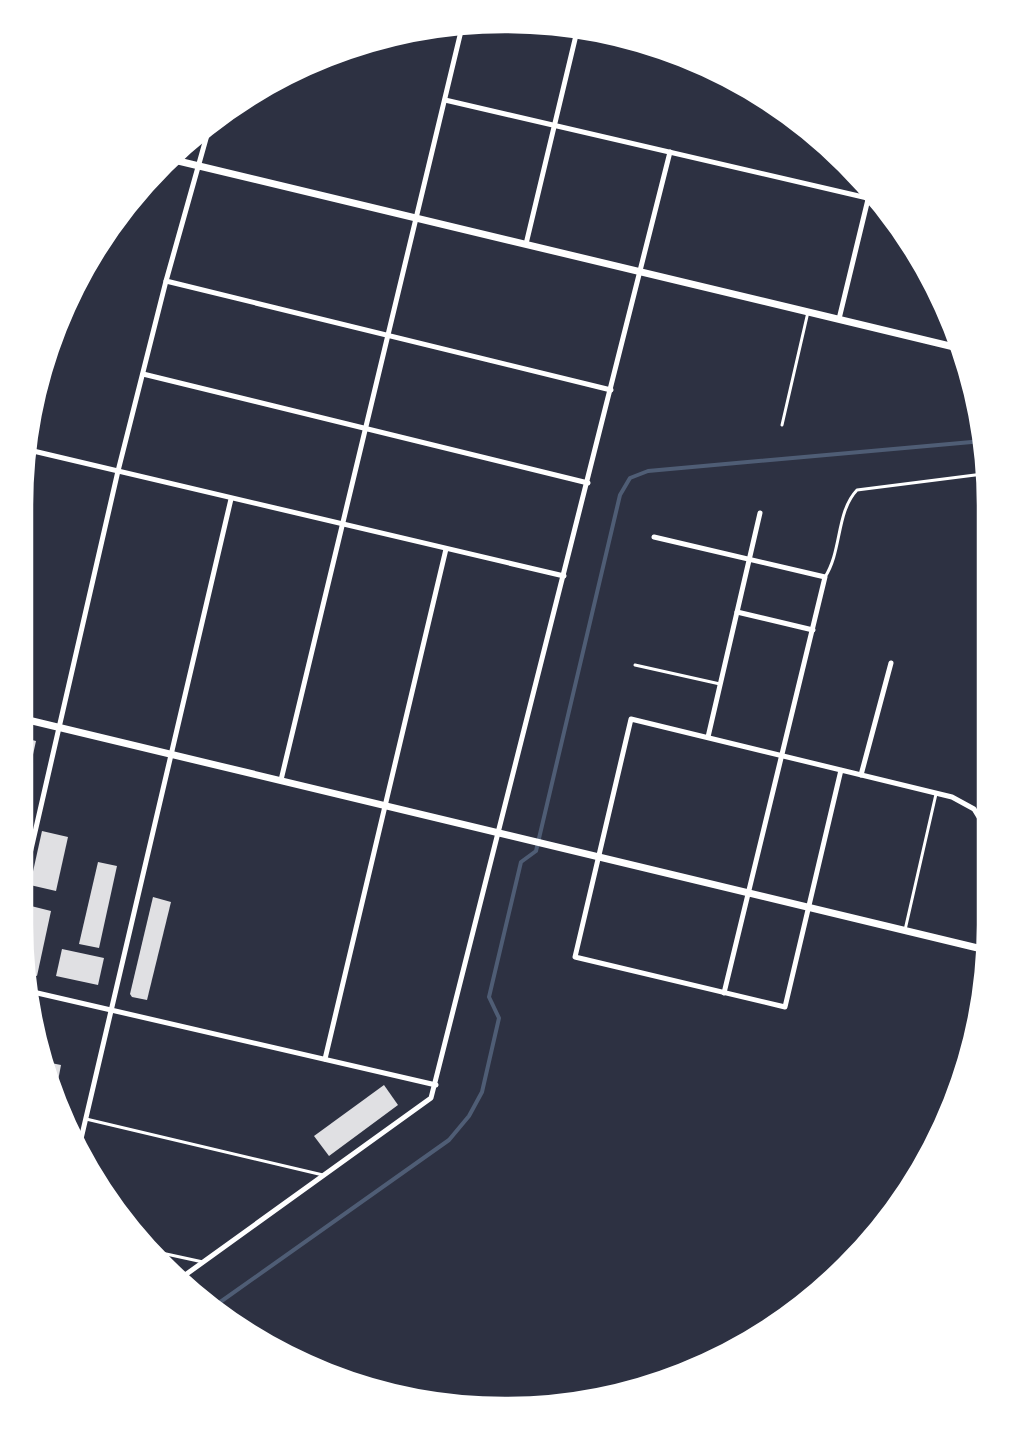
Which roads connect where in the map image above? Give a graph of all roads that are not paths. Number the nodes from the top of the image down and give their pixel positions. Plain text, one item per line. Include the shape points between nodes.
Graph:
1 (460, 35) edge
2 (575, 38) edge
3 (445, 100) junction
4 (554, 125) junction
5 (206, 140) edge
6 (670, 152) junction
7 (181, 162) edge
8 (200, 166) junction
9 (863, 197) edge
10 (867, 201) edge
11 (417, 218) junction
12 (526, 244) junction
13 (641, 272) junction
14 (166, 281) junction
15 (808, 312) junction
16 (839, 319) junction
17 (388, 335) junction
18 (950, 346) edge
19 (143, 374) junction
20 (611, 390) junction
21 (782, 425) dead end
22 (366, 429) junction
23 (36, 452) edge
24 (118, 471) junction
25 (977, 475) edge
26 (588, 483) junction
27 (231, 499) junction
28 (760, 513) dead end
29 (343, 526) junction
30 (654, 537) dead end
31 (446, 549) junction
32 (749, 560) junction
33 (564, 576) junction
34 (825, 577) junction
35 (737, 612) junction
36 (813, 630) junction
37 (891, 663) dead end
38 (635, 665) dead end
39 (720, 684) junction
40 (32, 721) edge
41 (60, 727) junction
42 (708, 738) junction
43 (170, 754) junction
44 (781, 756) junction
45 (841, 770) junction
46 (861, 775) junction
47 (281, 780) junction
48 (936, 794) junction
49 (386, 804) junction
50 (978, 815) edge
51 (503, 833) junction
52 (32, 846) edge
53 (599, 856) junction
54 (748, 892) junction
55 (808, 907) junction
56 (905, 930) junction
57 (977, 948) edge
58 (38, 993) edge
59 (724, 993) junction
60 (111, 1010) junction
61 (326, 1059) junction
62 (436, 1085) junction
63 (86, 1119) junction
64 (82, 1136) edge
65 (325, 1175) junction
66 (166, 1254) edge
67 (203, 1262) junction
68 (187, 1273) edge

1 - 3 street
2 - 4 street
3 - 4 street
3 - 11 street
4 - 6 street
4 - 12 street
5 - 8 street
6 - 9 street
6 - 13 street
7 - 8 street
8 - 11 street
8 - 14 street
10 - 16 street
11 - 12 street
11 - 17 street
12 - 13 street
13 - 15 street
13 - 20 street
14 - 17 street
14 - 19 street
15 - 16 street
15 - 21 lane
16 - 18 street
17 - 20 street
17 - 22 street
19 - 22 street
19 - 24 street
20 - 26 street
22 - 26 street
22 - 29 street
23 - 24 street
24 - 27 street
24 - 41 street
25 - 34 lane via 857,490 847,507 832,566
26 - 33 street
27 - 29 street
27 - 43 street
28 - 32 street
29 - 31 street
29 - 47 street
30 - 32 street
31 - 33 street
31 - 49 street
32 - 34 street
32 - 35 street
33 - 51 street
34 - 36 street
35 - 36 street
35 - 39 street
36 - 44 street
37 - 46 street
38 - 39 lane
39 - 42 street
40 - 41 street
41 - 43 street
41 - 52 street
42 - 44 street
42 - 53 street via 631,719
43 - 47 street
43 - 60 street
44 - 45 street
44 - 54 street
45 - 46 street
45 - 55 street
46 - 48 street
47 - 49 street
48 - 50 street via 967,804
48 - 56 lane
49 - 51 street
49 - 61 street
51 - 53 street
51 - 62 street
53 - 54 street
53 - 59 street via 575,957
54 - 55 street
54 - 59 street
55 - 56 street
55 - 59 street via 785,1007
56 - 57 street
58 - 60 street
60 - 61 street
60 - 63 street
61 - 62 street
62 - 65 street via 431,1098
63 - 64 street
63 - 65 lane
65 - 67 street
66 - 67 lane
67 - 68 street

